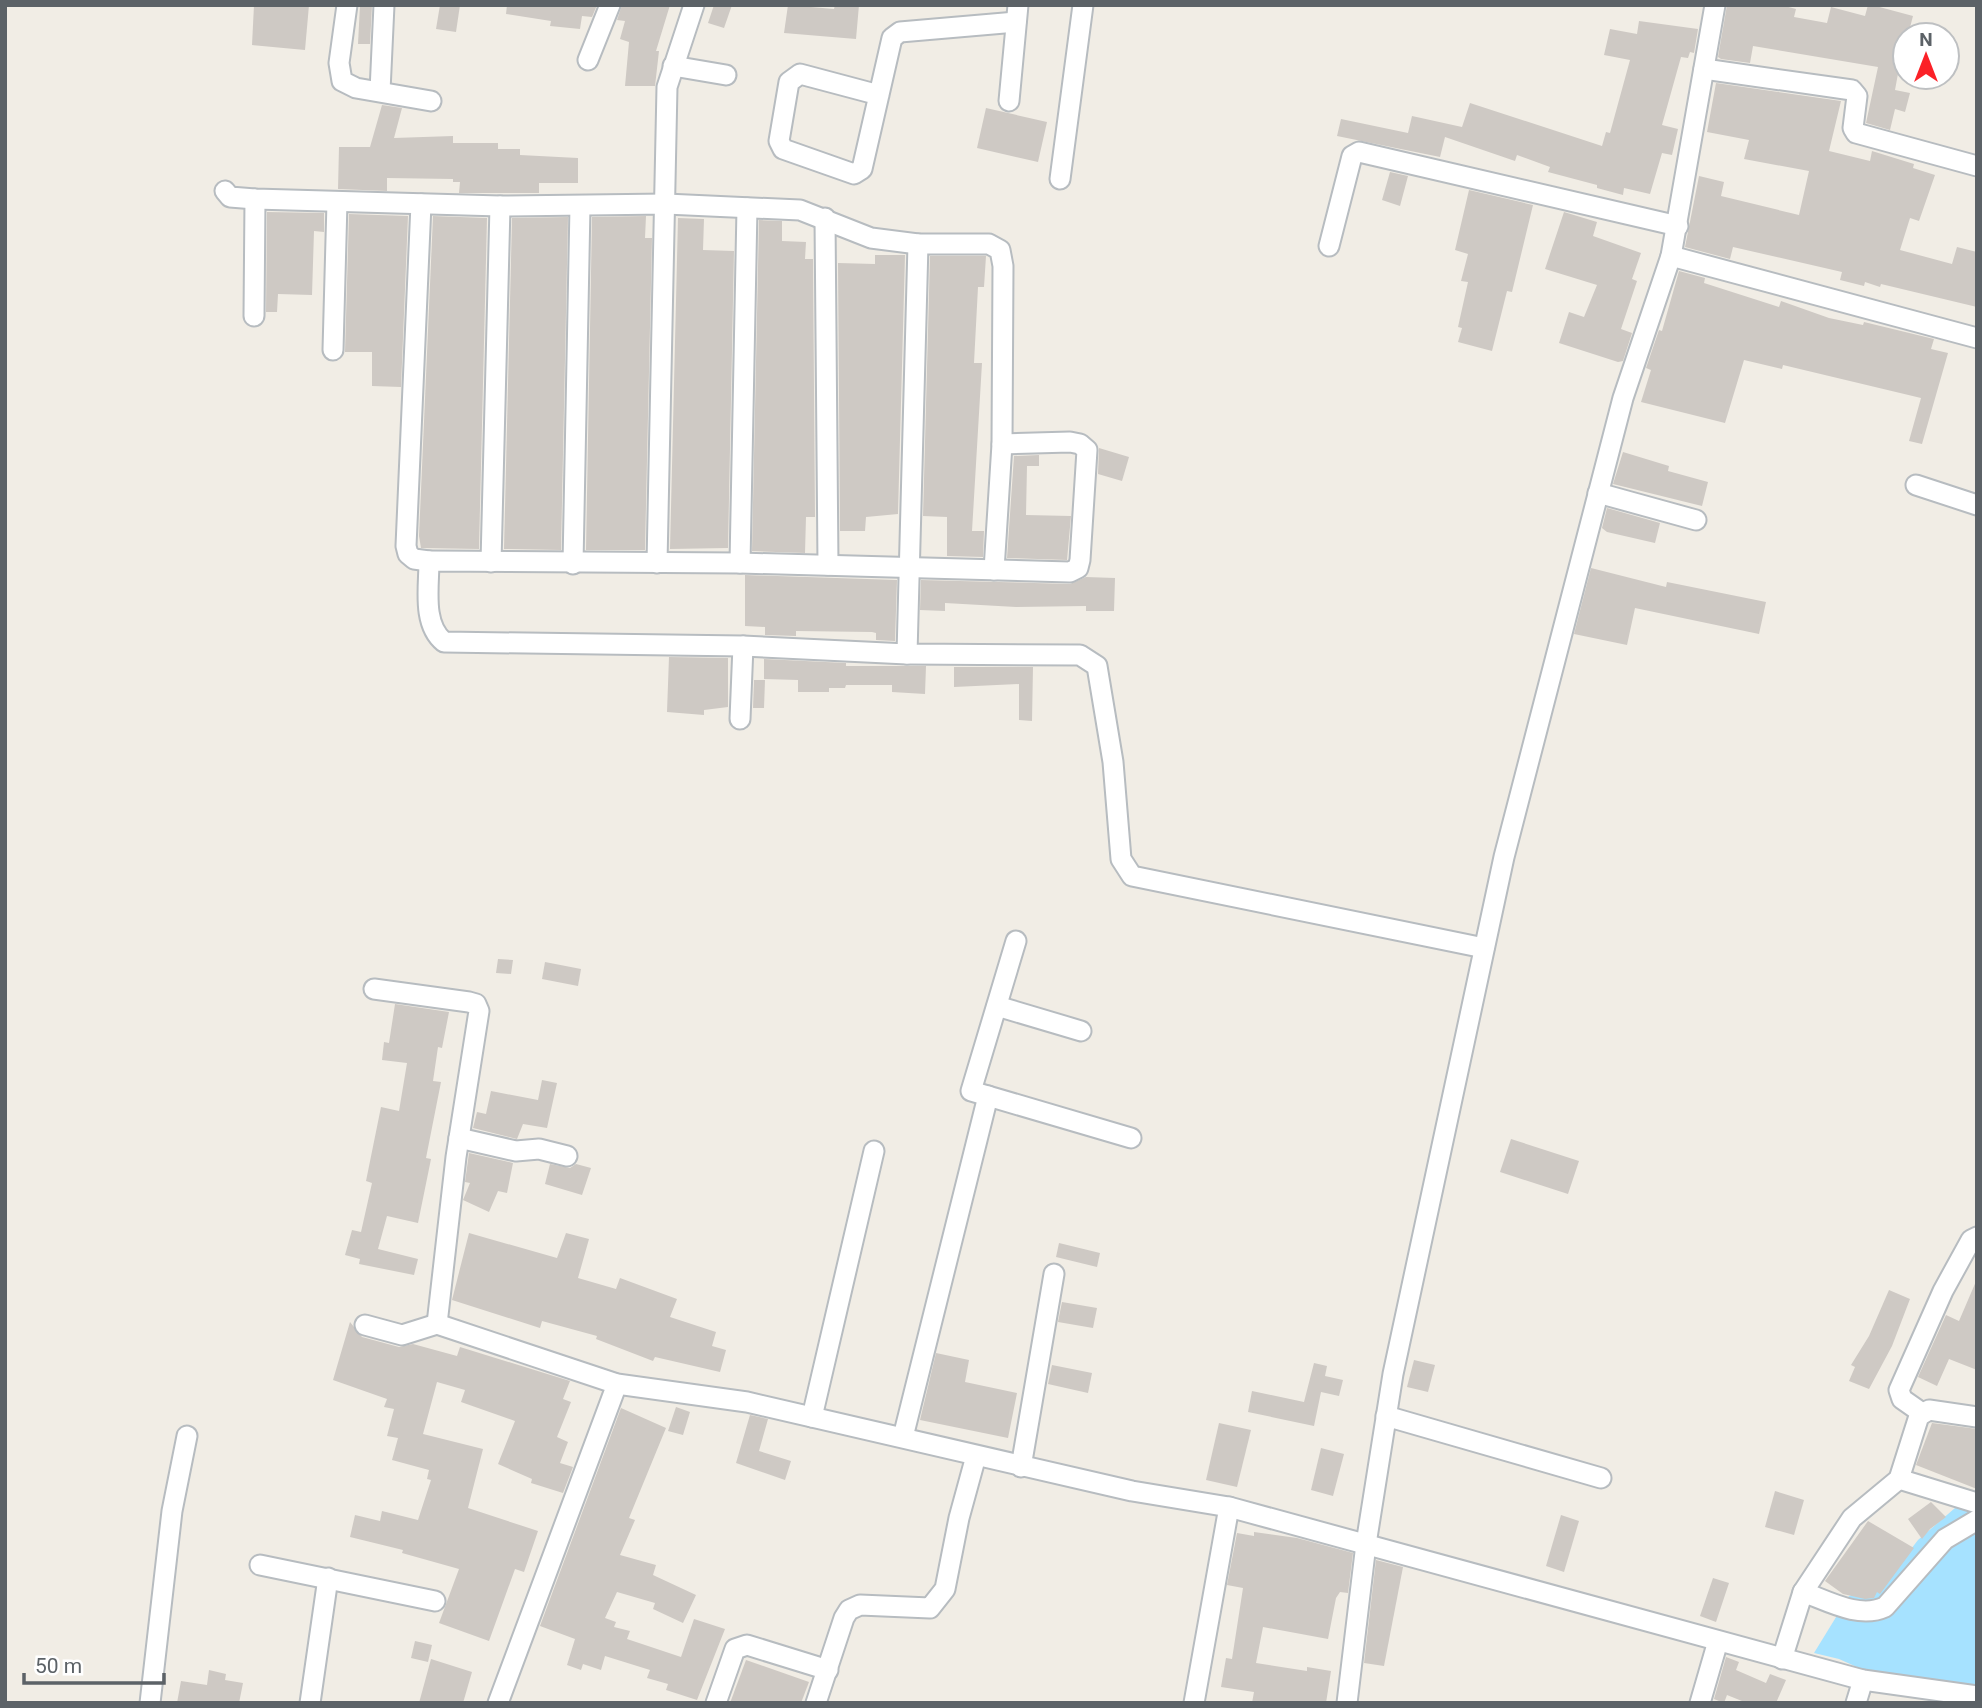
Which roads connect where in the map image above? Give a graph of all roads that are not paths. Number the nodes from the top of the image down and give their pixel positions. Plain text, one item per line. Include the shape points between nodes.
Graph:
1 (347, 5) edge
2 (384, 5) edge
3 (610, 5) edge
4 (694, 5) edge
5 (1083, 5) edge
6 (1715, 5) edge
7 (1017, 14) edge
8 (588, 60) dead end
9 (673, 66) junction
10 (1704, 69) junction
11 (726, 75) dead end
12 (380, 91) junction
13 (879, 95) junction
14 (431, 101) dead end
15 (1009, 101) dead end
16 (1977, 166) edge
17 (1060, 179) dead end
18 (225, 191) dead end
19 (256, 200) junction
20 (337, 202) junction
21 (421, 204) junction
22 (666, 204) junction
23 (500, 206) junction
24 (580, 206) junction
25 (747, 208) junction
26 (825, 218) junction
27 (1678, 226) junction
28 (918, 244) junction
29 (1329, 246) dead end
30 (1671, 256) junction
31 (254, 316) dead end
32 (1977, 338) edge
33 (333, 350) dead end
34 (1002, 444) junction
35 (1916, 485) dead end
36 (1598, 493) junction
37 (1977, 505) edge
38 (1696, 520) dead end
39 (429, 561) junction
40 (491, 562) junction
41 (657, 563) junction
42 (740, 563) junction
43 (573, 564) junction
44 (828, 565) junction
45 (911, 569) junction
46 (994, 570) junction
47 (743, 646) junction
48 (907, 654) junction
49 (740, 719) dead end
50 (1016, 941) dead end
51 (1484, 948) junction
52 (374, 989) dead end
53 (997, 1006) junction
54 (1081, 1031) dead end
55 (988, 1096) junction
56 (459, 1138) junction
57 (1130, 1138) dead end
58 (874, 1152) dead end
59 (568, 1156) dead end
60 (1977, 1237) edge
61 (1054, 1274) dead end
62 (437, 1324) junction
63 (365, 1325) dead end
64 (617, 1384) junction
65 (1975, 1412) edge
66 (1922, 1413) junction
67 (1386, 1416) junction
68 (812, 1418) junction
69 (187, 1436) dead end
70 (903, 1437) junction
71 (976, 1456) junction
72 (1021, 1467) junction
73 (1601, 1478) dead end
74 (1899, 1479) junction
75 (1977, 1503) edge
76 (1229, 1507) junction
77 (1977, 1520) edge
78 (1366, 1544) junction
79 (260, 1565) dead end
80 (328, 1578) junction
81 (1803, 1592) junction
82 (435, 1601) dead end
83 (1718, 1641) junction
84 (1782, 1659) junction
85 (828, 1670) junction
86 (1863, 1680) junction
87 (1977, 1696) edge
88 (150, 1703) edge
89 (310, 1703) edge
90 (498, 1703) edge
91 (716, 1703) edge
92 (816, 1703) edge
93 (1194, 1703) edge
94 (1347, 1703) edge
95 (1700, 1703) edge
96 (1856, 1703) edge

1 - 12 street via 339,63 342,81
2 - 12 street
3 - 8 street
4 - 9 street
5 - 17 street
6 - 10 street
7 - 13 street via 900,32 892,37
7 - 15 street
9 - 11 street
9 - 22 street via 667,87
10 - 16 street via 1852,90 1857,96 1856,133
10 - 27 street
12 - 14 street
13 - 13 street via 862,169 853,174 783,149 779,141 789,82 794,76
18 - 19 street via 230,197
19 - 20 street
19 - 31 street
20 - 21 street
20 - 33 street
21 - 23 street
21 - 39 street via 406,546 414,559
22 - 24 street
22 - 25 street
22 - 41 street
23 - 24 street
23 - 40 street
24 - 43 street
25 - 26 street via 800,210
25 - 42 street
26 - 28 street via 872,238
26 - 44 street
27 - 29 street via 1359,152 1352,156
27 - 30 street
28 - 34 street via 989,244 1000,250
28 - 45 street
30 - 32 street
30 - 36 street via 1623,398
34 - 46 street
34 - 46 street via 1070,442 1087,450 1078,568 1070,572
35 - 37 street
36 - 38 street
36 - 51 street
39 - 40 street
39 - 47 street via 430,624 444,642
40 - 43 street
41 - 42 street
41 - 43 street
42 - 44 street
44 - 45 street
45 - 46 street
45 - 48 street
47 - 48 street
47 - 49 street
48 - 51 street via 1080,655 1092,660 1097,666 1113,762 1121,859 1132,876
50 - 53 street
51 - 67 street
52 - 56 street via 476,1004 479,1012
53 - 54 street
53 - 55 street via 971,1091
55 - 57 street
55 - 70 street
56 - 59 street via 516,1151 539,1149
56 - 62 street
58 - 68 street
60 - 66 street via 1943,1291 1899,1390 1902,1399
61 - 72 street
62 - 63 street via 402,1335
62 - 64 street
64 - 68 street via 747,1402
64 - 90 street
65 - 66 street
66 - 74 street
67 - 73 street
67 - 78 street
68 - 70 street
69 - 88 street via 170,1524
70 - 71 street
71 - 72 street
71 - 85 street via 945,1589 938,1600 930,1608 860,1605 849,1610
72 - 76 street
74 - 75 street
74 - 81 street via 1852,1517
76 - 78 street
76 - 93 street
77 - 81 street via 1945,1539 1885,1607 1875,1612 1860,1612
78 - 83 street
78 - 94 street
79 - 80 street
80 - 82 street
80 - 89 street
81 - 84 street
83 - 84 street
83 - 95 street
84 - 86 street
85 - 91 street via 740,1645
85 - 92 street
86 - 87 street
86 - 96 street

